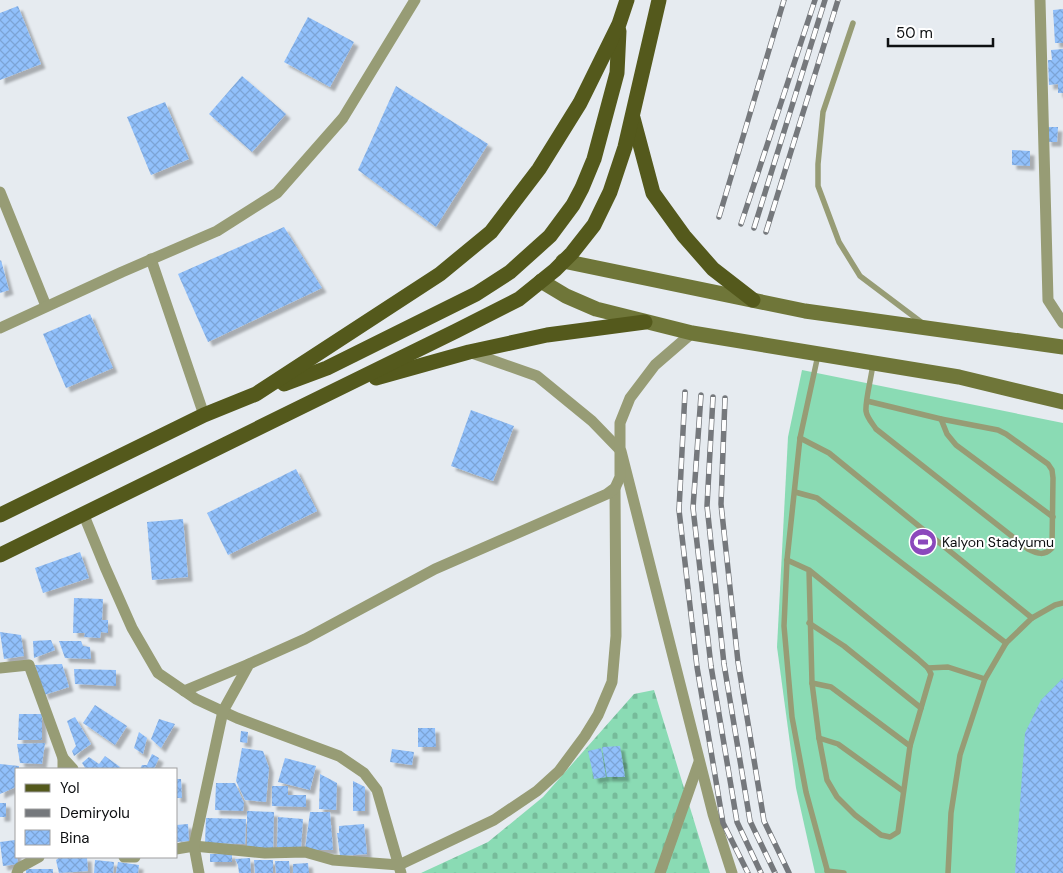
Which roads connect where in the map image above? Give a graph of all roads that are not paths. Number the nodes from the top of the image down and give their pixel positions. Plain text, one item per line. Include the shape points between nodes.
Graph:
1 (415, 0) edge
2 (627, 0) edge
3 (659, 0) edge
4 (1040, 0) edge
5 (853, 23) dead end
6 (619, 24) junction
7 (632, 116) junction
8 (0, 192) edge
9 (538, 247) junction
10 (151, 260) junction
11 (523, 260) junction
12 (563, 261) junction
13 (541, 281) junction
14 (753, 300) junction
15 (46, 306) junction
16 (646, 322) junction
17 (1063, 323) edge
18 (0, 328) edge
19 (929, 328) junction
20 (692, 333) junction
21 (1063, 347) edge
22 (469, 352) junction
23 (818, 354) junction
24 (873, 363) junction
25 (340, 388) junction
26 (256, 394) junction
27 (868, 401) junction
28 (1063, 402) edge
29 (204, 415) junction
30 (941, 419) junction
31 (800, 438) junction
32 (621, 451) junction
33 (615, 488) junction
34 (794, 492) junction
35 (83, 513) junction
36 (0, 515) edge
37 (1053, 517) junction
38 (0, 555) edge
39 (787, 560) junction
40 (809, 570) junction
41 (1063, 603) edge
42 (1032, 618) junction
43 (809, 623) junction
44 (1006, 643) junction
45 (249, 664) junction
46 (0, 668) edge
47 (928, 668) junction
48 (985, 680) junction
49 (812, 683) junction
50 (184, 691) junction
51 (921, 708) junction
52 (223, 711) junction
53 (819, 738) junction
54 (910, 746) junction
55 (699, 762) junction
56 (63, 763) edge
57 (903, 791) junction
58 (194, 846) junction
59 (178, 849) edge
60 (36, 858) edge
61 (400, 869) edge
62 (827, 872) edge
63 (17, 873) edge
64 (199, 873) edge
65 (660, 873) edge
66 (732, 873) edge
67 (844, 873) edge
68 (948, 873) edge

1 - 10 street via 344,118 277,192 217,231
2 - 6 main road
3 - 7 main road
4 - 17 street via 1048,300
5 - 19 lane via 823,112 818,186 839,242 860,276
6 - 9 main road via 617,73 594,160 573,205
6 - 26 main road via 580,103 517,199 491,232 440,274
7 - 12 main road via 606,200 594,225
7 - 14 main road via 653,193 713,269
8 - 15 street
9 - 11 main road
9 - 12 main road
10 - 15 street
10 - 29 street
11 - 13 main road
11 - 26 main road via 458,304 327,368
12 - 13 main road
12 - 14 street
13 - 16 street via 596,309
13 - 25 main road via 519,299
14 - 19 street via 806,311
15 - 18 street
16 - 20 street
16 - 22 main road via 547,335
19 - 21 street
20 - 23 street
20 - 32 street via 655,364 630,398 620,423
22 - 25 main road
22 - 32 street via 537,376
23 - 24 street
23 - 31 lane
24 - 27 lane
24 - 28 street via 959,378
25 - 35 main road
26 - 29 main road
27 - 30 lane
27 - 37 lane via 866,411 876,429 1028,549 1038,554 1047,553 1052,548
29 - 36 main road
30 - 37 lane via 956,446
30 - 37 lane via 1006,434 1048,464 1053,478
31 - 34 lane
31 - 42 lane via 829,453
32 - 33 street via 620,477
32 - 55 street
33 - 45 street via 608,494 435,569 306,639
33 - 61 street via 616,636 612,682 598,715 559,771 537,791 494,820
34 - 39 lane
34 - 44 lane via 817,498
35 - 38 main road
35 - 50 street via 132,628 158,674
39 - 40 lane
39 - 62 lane via 784,626 792,717 806,792
40 - 43 lane
40 - 47 lane
41 - 42 lane
42 - 44 lane
43 - 49 lane
43 - 51 lane via 844,646
44 - 48 lane
45 - 50 street
45 - 52 street
46 - 56 street via 29,665
47 - 48 lane via 948,667
47 - 51 lane via 931,674
48 - 68 lane via 960,755 951,813
49 - 53 lane
49 - 54 lane via 831,687
50 - 52 street
51 - 54 lane
52 - 58 street
52 - 61 street via 339,756 364,773 377,790
53 - 57 lane via 838,744
53 - 57 lane via 827,780 837,797 881,835 890,837 898,832
54 - 57 lane
55 - 65 street
55 - 66 street
58 - 59 street
58 - 61 street via 265,853 305,852 333,860
58 - 64 street
60 - 63 street via 19,868
62 - 67 lane

